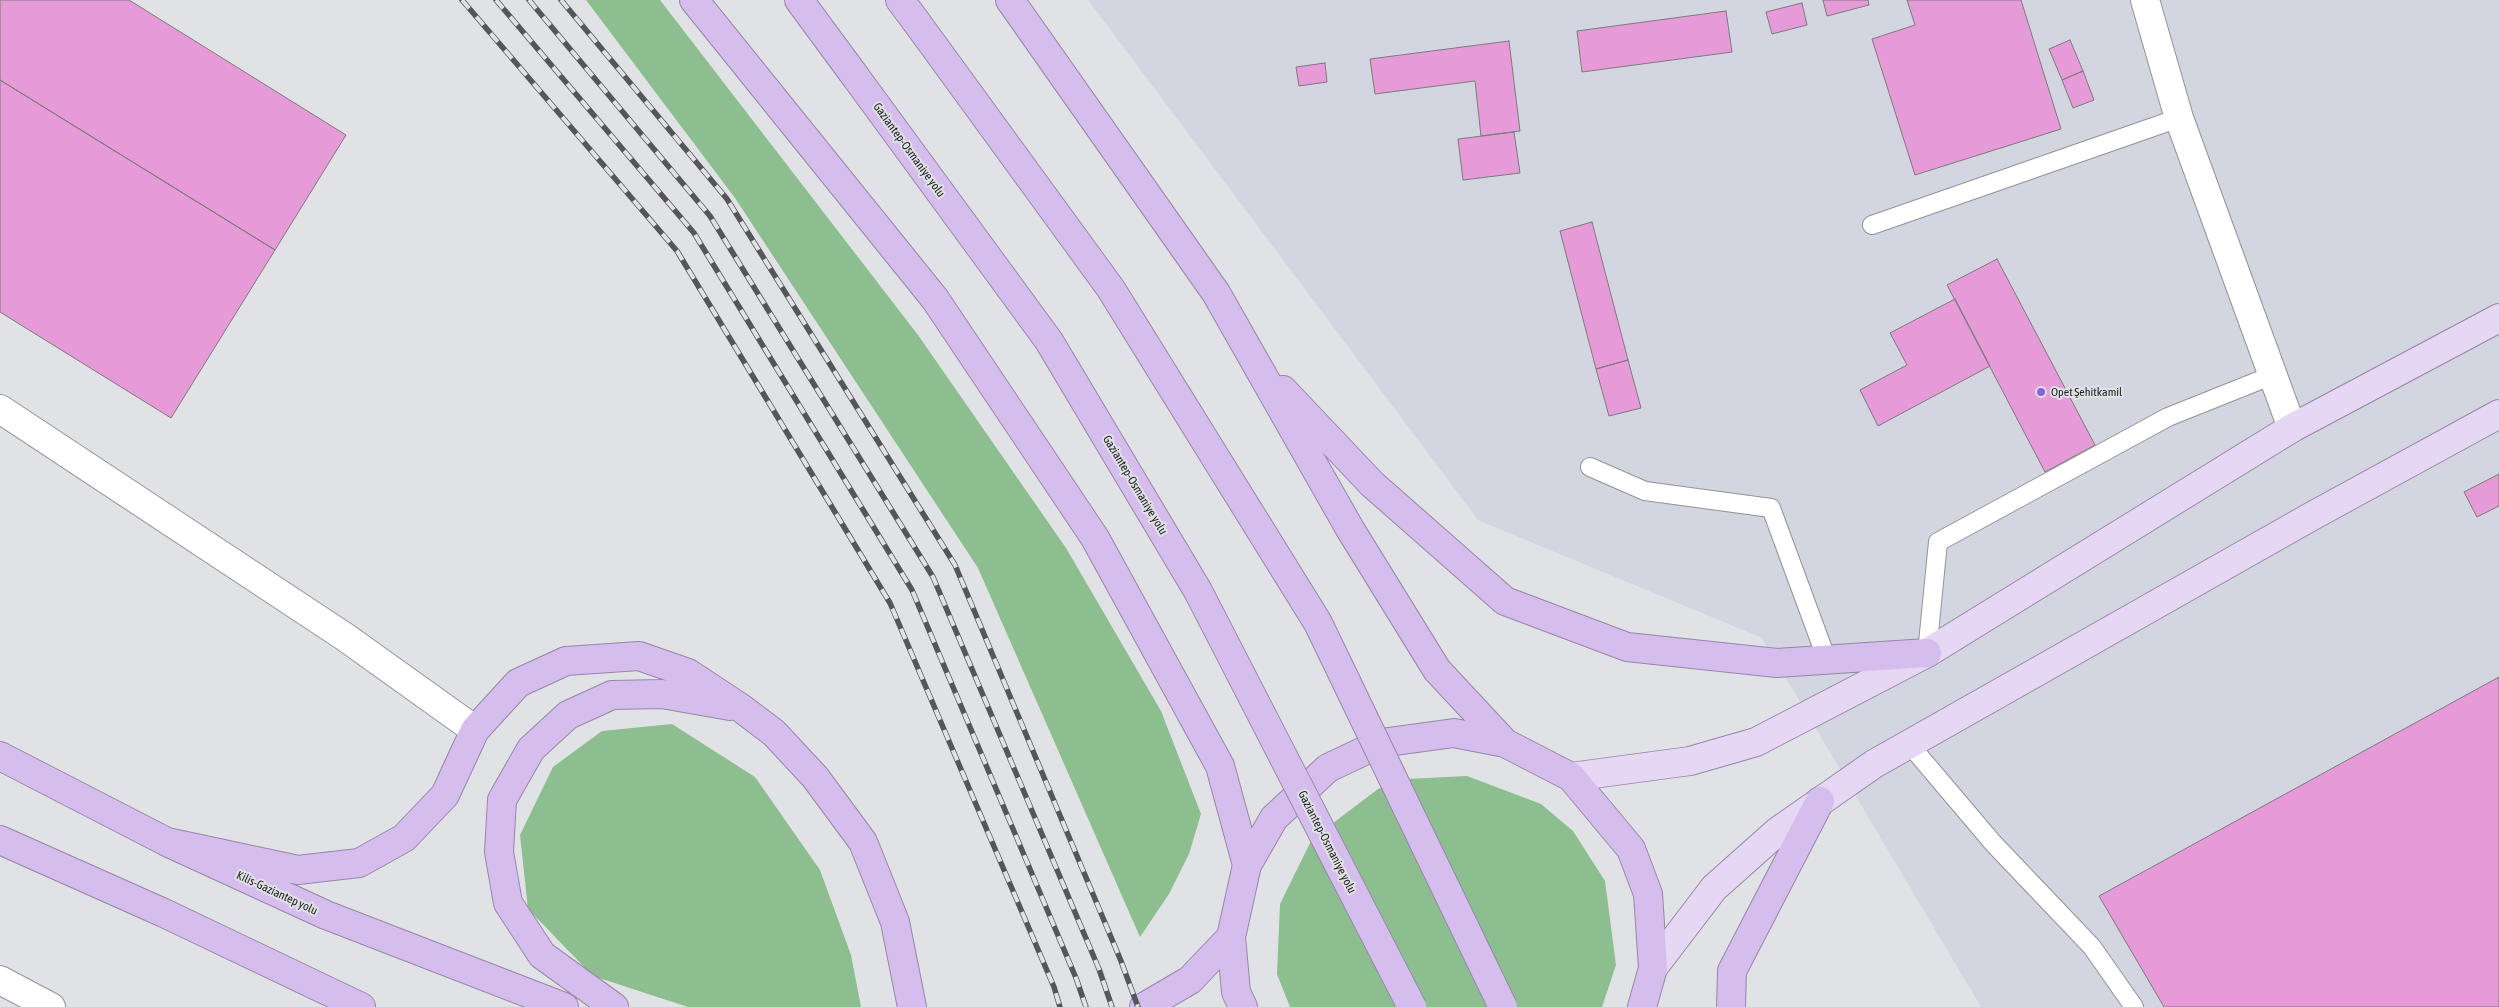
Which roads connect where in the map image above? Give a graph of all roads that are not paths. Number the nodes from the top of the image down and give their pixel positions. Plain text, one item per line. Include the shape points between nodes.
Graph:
1 (694, 0) edge
2 (799, 0) edge
3 (1010, 0) edge
4 (2145, 0) edge
5 (908, 10) edge
6 (2179, 118) junction
7 (1872, 225) dead end
8 (2499, 318) edge
9 (1253, 358) junction
10 (2273, 375) junction
11 (0, 409) edge
12 (2499, 414) edge
13 (2292, 428) junction
14 (1590, 467) dead end
15 (1927, 653) junction
16 (1827, 660) junction
17 (741, 708) junction
18 (475, 730) junction
19 (1505, 743) junction
20 (1910, 745) junction
21 (0, 756) edge
22 (1571, 777) junction
23 (1820, 801) junction
24 (0, 840) edge
25 (167, 842) junction
26 (1247, 865) junction
27 (1231, 937) junction
28 (1653, 968) junction
29 (0, 980) edge
30 (51, 1007) edge
31 (361, 1007) edge
32 (564, 1007) edge
33 (614, 1007) edge
34 (912, 1007) edge
35 (1144, 1007) edge
36 (1243, 1007) edge
37 (1412, 1007) edge
38 (1503, 1007) edge
39 (1642, 1007) edge
40 (1731, 1007) edge
41 (2134, 1007) edge

1 - 26 highway via 935,299 1095,538 1220,766
2 - 37 highway, Gaziantep-Osmaniye yolu, bridge via 1049,342 1198,591
3 - 9 highway via 1216,293
4 - 6 street
5 - 38 highway, bridge via 1111,289 1318,623
6 - 7 lane
6 - 10 street
8 - 13 main road
9 - 16 highway via 1372,484 1505,602 1628,647 1777,663
9 - 19 highway via 1350,528 1437,670
10 - 13 street
10 - 15 lane via 2168,417 1938,542
11 - 18 street via 345,637
12 - 20 main road via 2314,515
13 - 15 main road
14 - 16 lane via 1645,491 1771,508
15 - 16 highway
15 - 22 main road via 1756,742 1690,761
17 - 18 highway via 688,673 639,656 566,661 518,684
17 - 33 highway via 662,694 612,695 568,715 531,748 502,800 499,852 508,903 542,955
17 - 34 highway via 774,734 815,777 863,842 896,922
18 - 25 highway via 445,795 404,838 359,863 298,870
19 - 22 highway
19 - 26 highway via 1454,733 1381,743 1328,768 1274,818
20 - 23 main road via 1874,764
20 - 41 lane via 1993,842 2092,947
21 - 25 highway, Kilis-Gaziantep yolu
22 - 28 highway via 1631,849 1648,894
23 - 28 main road via 1778,831 1714,888
23 - 40 highway via 1732,971
24 - 31 highway via 164,913
25 - 32 highway, Kilis-Gaziantep yolu via 326,915
26 - 27 highway
27 - 35 highway via 1190,980
27 - 36 highway via 1236,992
28 - 39 highway
29 - 30 street

